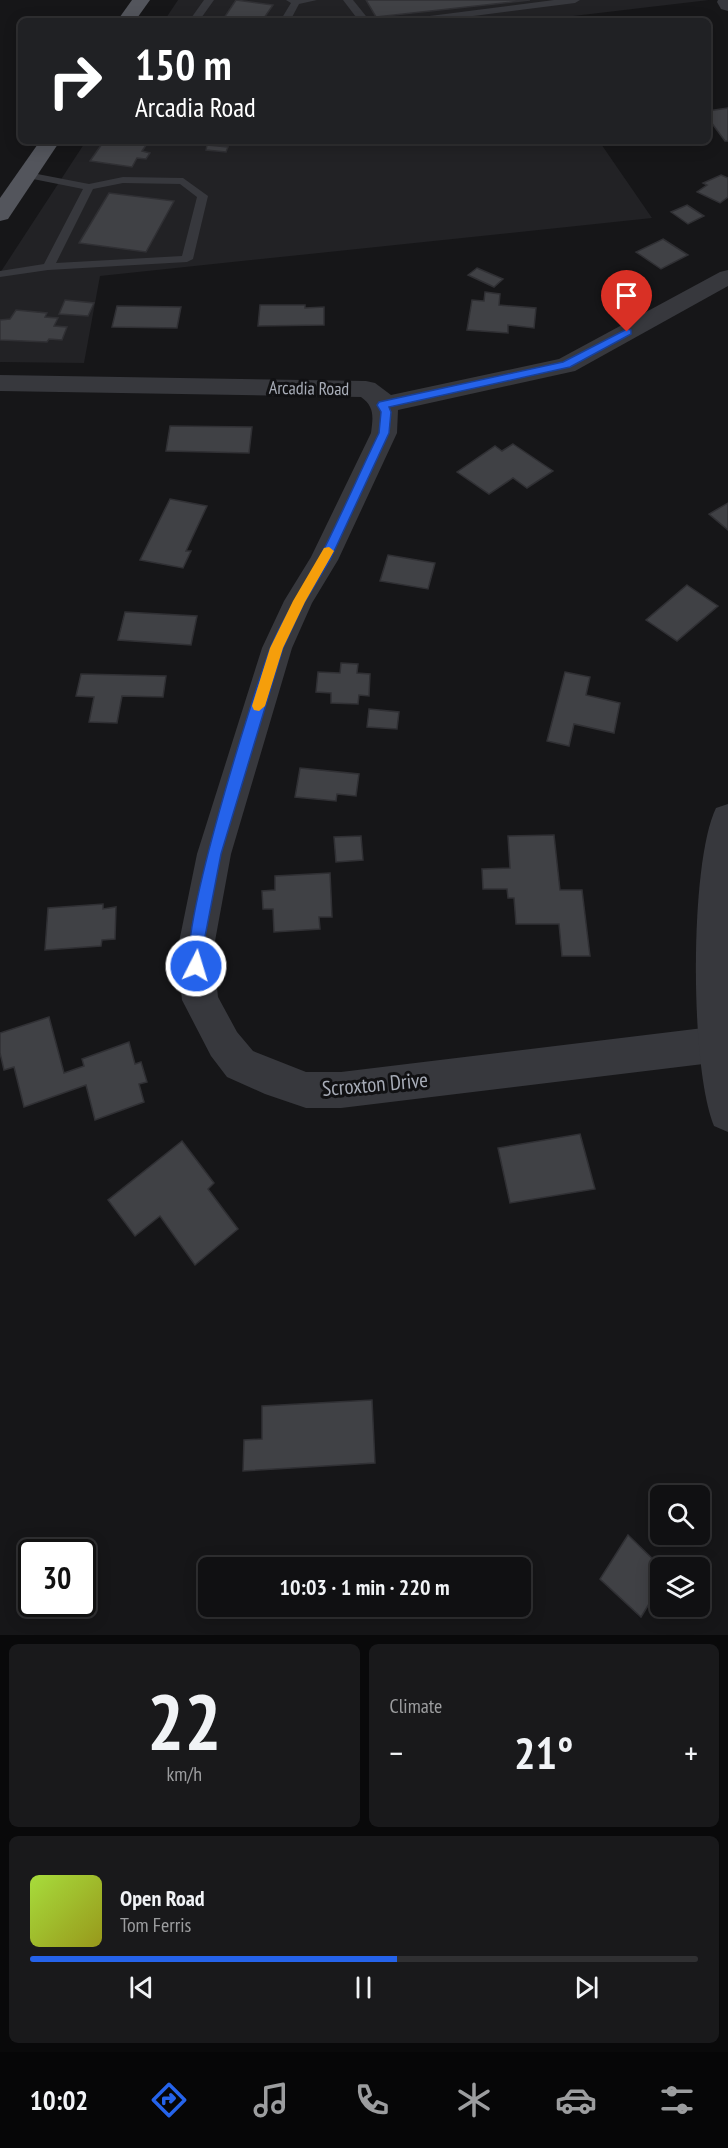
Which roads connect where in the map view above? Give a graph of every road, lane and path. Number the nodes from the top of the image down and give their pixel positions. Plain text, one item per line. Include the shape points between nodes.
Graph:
1 (209, 0) edge
2 (312, 0) edge
3 (348, 0) edge
4 (575, 0) edge
5 (293, 1) edge
6 (148, 9) edge
7 (132, 18) edge
8 (196, 18) edge
9 (286, 18) edge
10 (362, 18) edge
11 (437, 18) edge
12 (48, 144) edge
13 (27, 175) junction
14 (89, 187) junction
15 (0, 214) edge
16 (48, 267) junction
17 (0, 274) edge
18 (728, 277) edge
19 (0, 383) edge
20 (382, 405) junction
21 (728, 818) edge
22 (723, 1043) edge
23 (728, 1113) edge

1 - 8 lane
2 - 5 lane
3 - 10 lane
4 - 11 lane
5 - 9 lane
6 - 7 main road
12 - 13 main road
13 - 14 lane
13 - 15 main road
14 - 16 lane
14 - 16 lane via 123,180 183,181 203,196 187,259
16 - 17 lane
18 - 20 street via 566,365
19 - 20 street, Arcadia Road via 366,389 380,398
20 - 22 street, Scroxton Drive via 386,412 384,433 277,648 214,854 195,952 200,1000 207,1014 240,1064 306,1090 405,1083
21 - 22 street via 717,892 716,966
22 - 23 street

